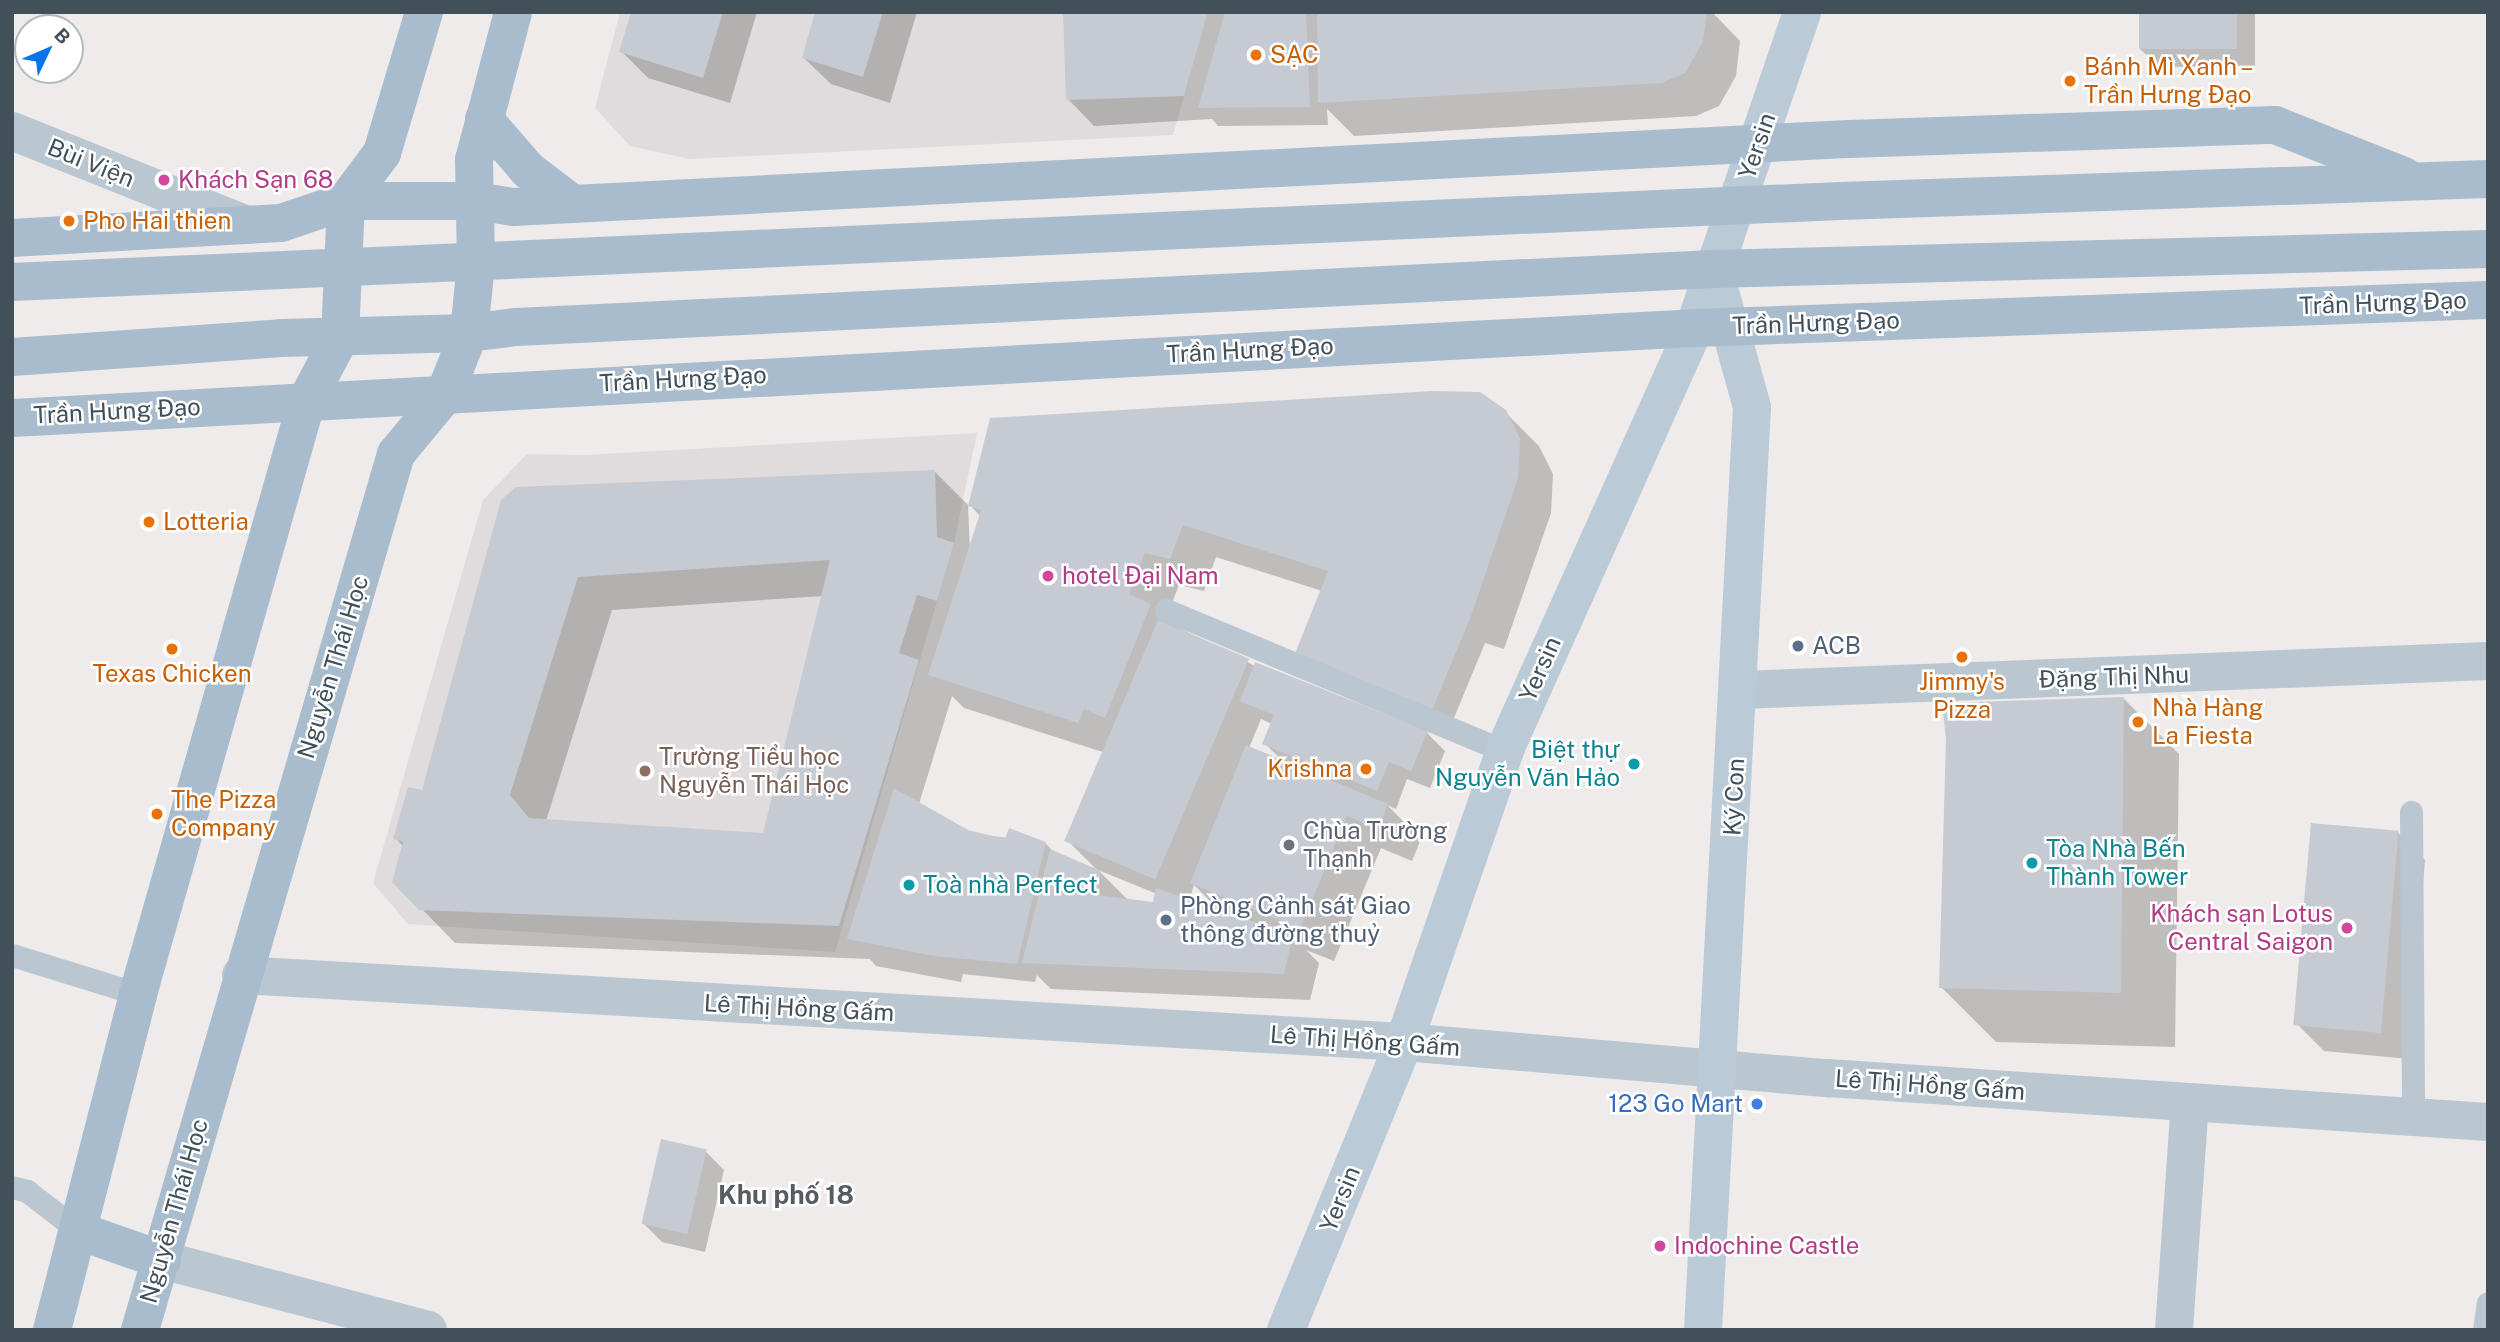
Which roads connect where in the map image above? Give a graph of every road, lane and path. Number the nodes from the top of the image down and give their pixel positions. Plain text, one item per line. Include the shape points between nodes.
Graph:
1 (424, 12) edge
2 (513, 12) edge
3 (1802, 12) edge
4 (484, 119) junction
5 (12, 131) edge
6 (1758, 144) junction
7 (1397, 162) junction
8 (2488, 179) edge
9 (2419, 181) junction
10 (969, 184) junction
11 (720, 197) junction
12 (346, 201) junction
13 (475, 201) junction
14 (573, 204) junction
15 (1735, 205) junction
16 (1401, 221) junction
17 (247, 225) junction
18 (12, 238) edge
19 (975, 240) junction
20 (2488, 249) edge
21 (728, 250) junction
22 (476, 263) junction
23 (341, 268) junction
24 (1714, 269) junction
25 (12, 282) edge
26 (1410, 284) junction
27 (2488, 300) edge
28 (982, 305) junction
29 (732, 316) junction
30 (1712, 327) junction
31 (469, 333) junction
32 (340, 338) junction
33 (1414, 342) junction
34 (12, 357) edge
35 (985, 364) junction
36 (737, 376) junction
37 (444, 396) junction
38 (307, 400) junction
39 (12, 418) edge
40 (1166, 610) dead end
41 (2488, 661) edge
42 (1741, 690) junction
43 (1505, 751) junction
44 (2411, 812) dead end
45 (12, 955) edge
46 (241, 975) junction
47 (138, 994) junction
48 (1404, 1042) junction
49 (1717, 1069) junction
50 (2190, 1102) junction
51 (2413, 1118) junction
52 (2488, 1122) edge
53 (12, 1187) edge
54 (79, 1231) junction
55 (162, 1260) junction
56 (2488, 1303) edge
57 (52, 1330) edge
58 (140, 1330) edge
59 (428, 1330) edge
60 (1286, 1330) edge
61 (1703, 1330) edge
62 (2174, 1330) edge
63 (2484, 1330) edge

1 - 12 main road via 382,153
2 - 4 main road, Nguyễn Thái Học
3 - 6 street, Yersin
4 - 13 main road, Nguyễn Thái Học via 474,160
4 - 14 main road via 528,170
5 - 17 street, Bùi Viện
6 - 7 main road
6 - 9 main road via 2275,125
6 - 15 street, Yersin
7 - 10 main road
7 - 16 main road
8 - 9 main road
9 - 15 main road
10 - 11 main road
10 - 19 main road
11 - 14 main road
11 - 21 main road
12 - 13 main road
12 - 17 main road via 281,223
12 - 23 main road
13 - 14 main road via 514,207
13 - 22 main road, Nguyễn Thái Học
15 - 16 main road
15 - 24 street, Yersin
16 - 19 main road
17 - 18 main road
19 - 21 main road
20 - 24 main road, Trần Hưng Đạo
21 - 22 main road
22 - 23 main road
22 - 31 main road, Nguyễn Thái Học
23 - 25 main road
23 - 32 main road
24 - 26 main road, Trần Hưng Đạo
24 - 30 street, Yersin
26 - 28 main road, Trần Hưng Đạo
26 - 33 main road
27 - 30 main road, Trần Hưng Đạo
28 - 29 main road, Trần Hưng Đạo
28 - 35 main road
29 - 31 main road, Trần Hưng Đạo
29 - 36 main road
30 - 33 main road, Trần Hưng Đạo
30 - 42 street, Ký Con via 1752,407
30 - 43 street, Yersin
31 - 32 main road, Trần Hưng Đạo
31 - 37 main road, Nguyễn Thái Học
32 - 34 main road, Trần Hưng Đạo
32 - 38 main road
33 - 35 main road, Trần Hưng Đạo
35 - 36 main road, Trần Hưng Đạo
36 - 37 main road, Trần Hưng Đạo via 517,387
37 - 38 main road, Trần Hưng Đạo
37 - 46 main road, Nguyễn Thái Học via 396,454
38 - 39 main road, Trần Hưng Đạo
38 - 47 main road
40 - 43 lane
41 - 42 street, Ðặng Thị Nhu
42 - 49 street, Ký Con
43 - 48 street, Yersin
44 - 51 lane
45 - 47 lane
46 - 48 street, Lê Thị Hồng Gấm
46 - 55 main road, Nguyễn Thái Học
47 - 54 main road
48 - 49 street, Lê Thị Hồng Gấm
48 - 60 street, Yersin
49 - 50 street, Lê Thị Hồng Gấm
49 - 61 street, Ký Con
50 - 51 street, Lê Thị Hồng Gấm
50 - 62 street
51 - 52 street, Lê Thị Hồng Gấm
53 - 54 lane via 27,1191
54 - 55 main road
54 - 57 main road
55 - 58 main road, Nguyễn Thái Học
55 - 59 street
56 - 63 lane

